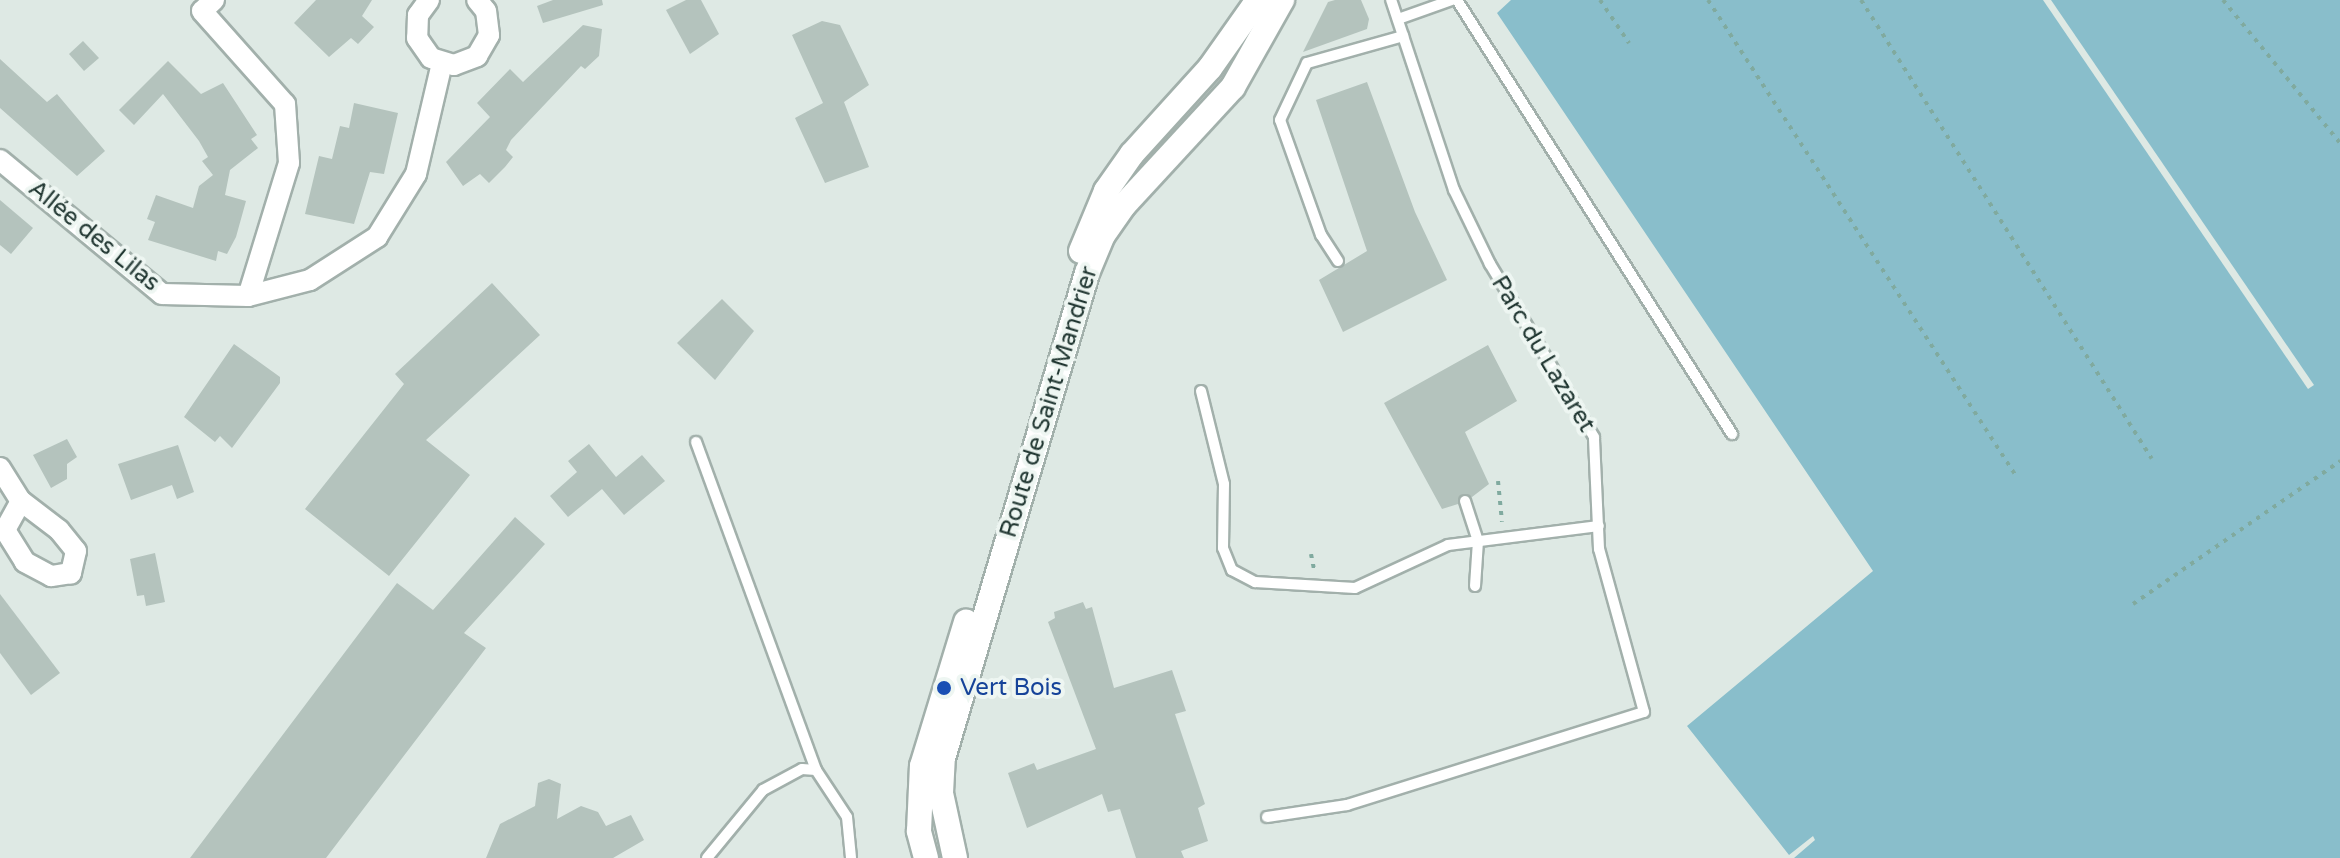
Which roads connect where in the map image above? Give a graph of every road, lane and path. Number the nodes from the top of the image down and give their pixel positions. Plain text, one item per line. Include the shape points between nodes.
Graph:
1 (429, 0) edge
2 (477, 0) edge
3 (1258, 0) edge
4 (1282, 0) edge
5 (1391, 0) edge
6 (1455, 0) edge
7 (1600, 0) edge
8 (1708, 0) edge
9 (1861, 0) edge
10 (2223, 0) edge
11 (208, 6) edge
12 (1398, 19) junction
13 (1403, 36) junction
14 (1629, 43) dead end
15 (442, 63) junction
16 (2340, 143) edge
17 (0, 160) edge
18 (1338, 261) dead end
19 (248, 296) junction
20 (1201, 391) dead end
21 (1732, 434) dead end
22 (696, 442) dead end
23 (2152, 459) dead end
24 (2340, 461) edge
25 (0, 468) edge
26 (2016, 476) dead end
27 (21, 501) dead end
28 (1465, 501) dead end
29 (1599, 526) junction
30 (1478, 541) junction
31 (1475, 586) dead end
32 (2133, 604) dead end
33 (816, 770) junction
34 (1267, 817) dead end
35 (707, 858) edge
36 (851, 858) edge
37 (926, 858) edge
38 (955, 858) edge

1 - 15 street via 418,15 417,38
2 - 15 street via 490,23 485,46 466,62
3 - 37 main road, Route de Saint-Mandrier via 1210,68 1132,154 1090,226 929,734 918,796
4 - 38 main road, Route de Saint-Mandrier via 1233,87 1125,204 1103,235 1087,273 943,758 942,804
5 - 12 lane, Parc du Lazaret
6 - 12 lane
6 - 21 lane
7 - 14 path
8 - 26 path
9 - 23 path
10 - 16 path
11 - 19 street via 285,104 289,163
12 - 13 lane, Parc du Lazaret
13 - 18 lane via 1307,63 1280,120 1321,235
13 - 29 lane, Parc du Lazaret via 1454,190 1490,264 1594,437
15 - 19 street, Allée des Lilas via 416,174 377,237 310,280
17 - 19 street, Allée des Lilas via 162,294
20 - 30 lane via 1224,484 1223,548 1232,570 1255,582 1355,588 1448,545
22 - 33 lane
24 - 32 path
25 - 27 street
28 - 30 lane
29 - 30 lane
29 - 34 lane, Parc du Lazaret via 1599,549 1644,712 1347,805
30 - 31 lane
33 - 35 lane via 802,769 763,790
33 - 36 lane via 847,817

